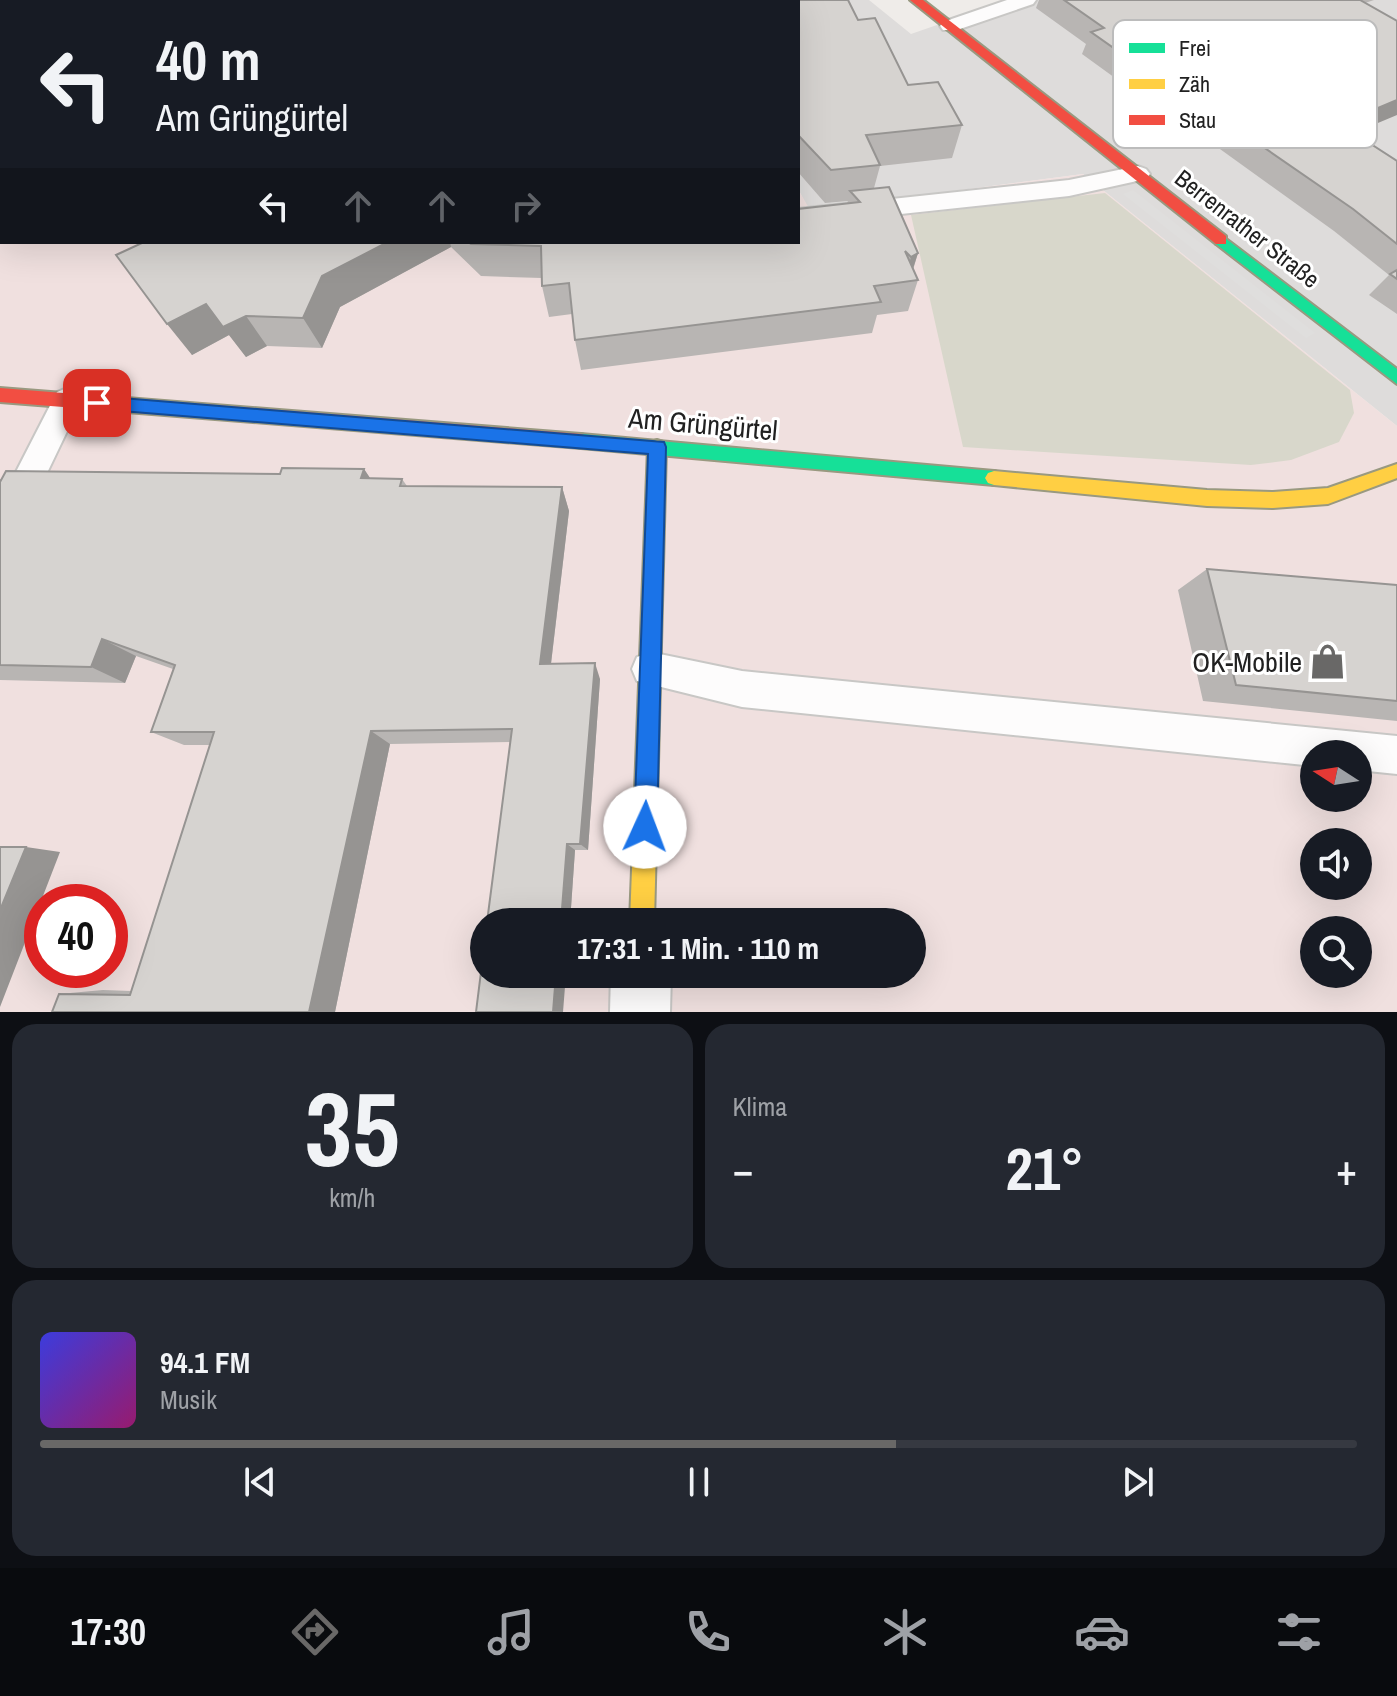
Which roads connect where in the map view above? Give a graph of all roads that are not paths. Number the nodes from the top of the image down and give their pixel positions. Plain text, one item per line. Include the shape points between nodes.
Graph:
1 (916, 0) edge
2 (1026, 0) edge
3 (950, 26) junction
4 (1138, 174) junction
5 (800, 217) edge
6 (1397, 378) edge
7 (0, 395) edge
8 (67, 400) junction
9 (657, 447) junction
10 (1397, 471) edge
11 (0, 536) edge
12 (650, 669) junction
13 (1397, 755) edge
14 (642, 908) edge
15 (641, 988) edge
16 (640, 1012) edge

1 - 3 street, Berrenrather Straße
2 - 3 lane
3 - 4 street, Berrenrather Straße
4 - 5 lane via 1069,188
4 - 6 street, Berrenrather Straße
7 - 8 street, Am Grüngürtel
8 - 9 street, Am Grüngürtel
8 - 11 lane
9 - 10 street, Am Grüngürtel via 1207,498 1328,496
9 - 12 street
12 - 13 lane via 742,689
12 - 14 street
15 - 16 street

